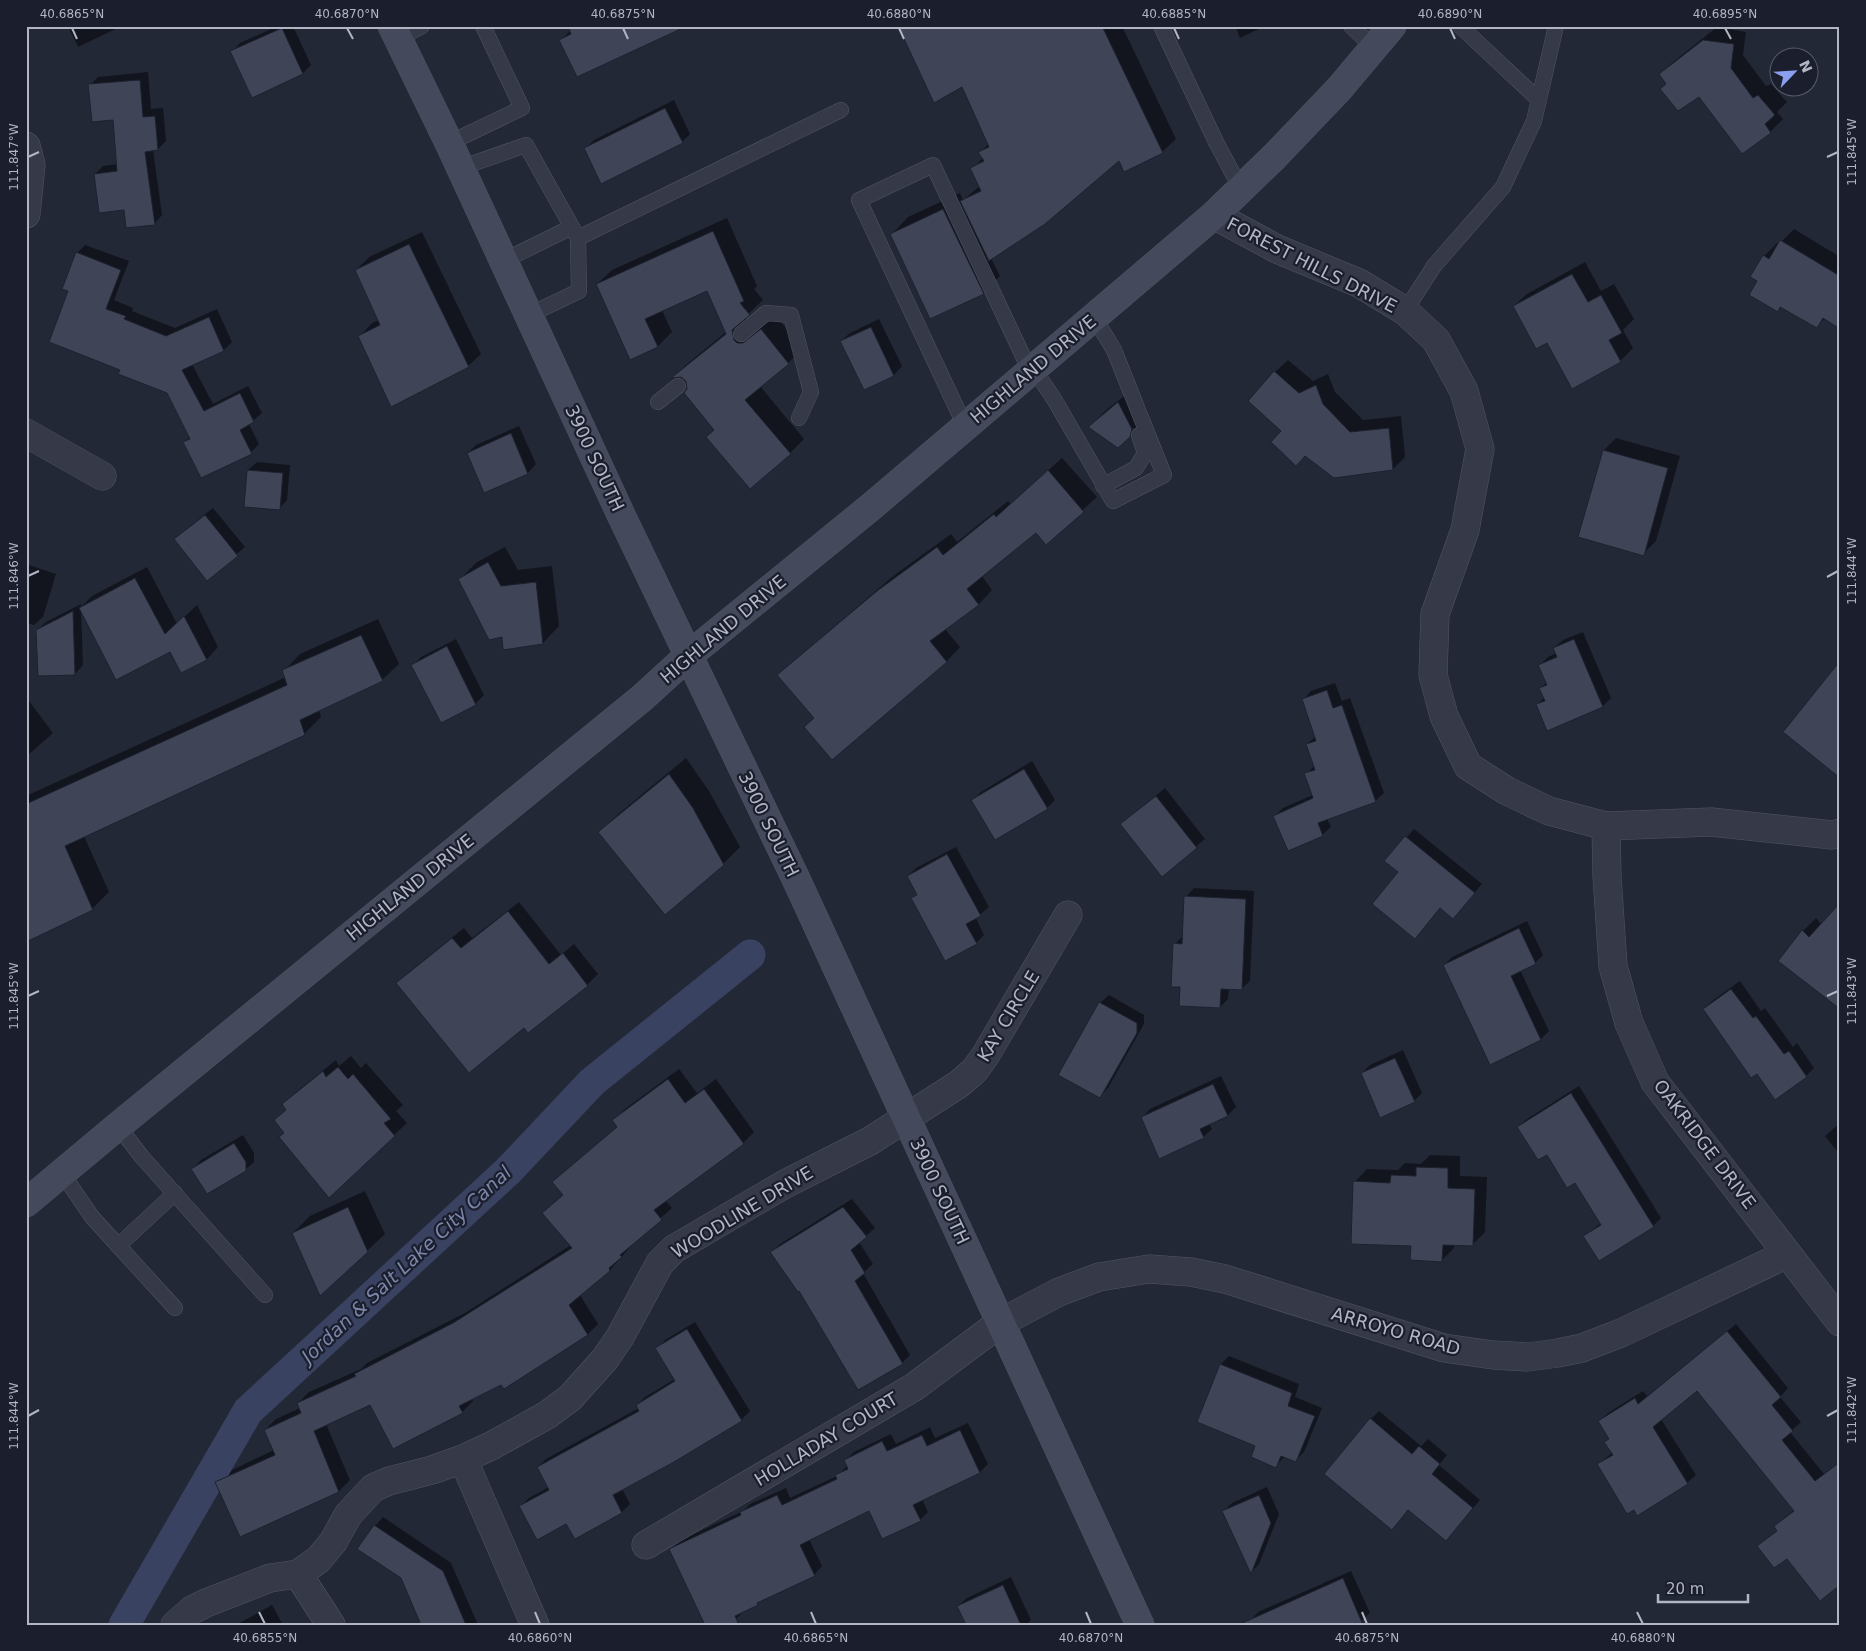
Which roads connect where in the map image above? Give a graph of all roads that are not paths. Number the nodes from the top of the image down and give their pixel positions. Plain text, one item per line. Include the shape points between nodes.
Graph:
1 (422, 26) edge
2 (483, 26) edge
3 (1162, 26) edge
4 (1351, 26) edge
5 (1392, 26) edge
6 (1460, 26) edge
7 (1556, 26) edge
8 (395, 33) edge
9 (1374, 48) junction
10 (1539, 100) junction
11 (841, 110) dead end
12 (449, 143) junction
13 (26, 146) edge
14 (460, 168) junction
15 (1241, 189) junction
16 (26, 214) edge
17 (1214, 215) junction
18 (575, 233) junction
19 (504, 261) junction
20 (1405, 311) junction
21 (529, 315) junction
22 (1094, 317) junction
23 (741, 334) dead end
24 (1032, 370) junction
25 (678, 386) dead end
26 (1132, 395) junction
27 (658, 402) dead end
28 (799, 418) dead end
29 (965, 426) junction
30 (26, 433) edge
31 (102, 476) dead end
32 (1104, 486) junction
33 (688, 656) junction
34 (1606, 826) junction
35 (1840, 833) edge
36 (1068, 915) dead end
37 (906, 1118) junction
38 (118, 1126) junction
39 (62, 1173) junction
40 (175, 1193) junction
41 (26, 1203) edge
42 (118, 1246) junction
43 (1787, 1254) junction
44 (265, 1295) dead end
45 (175, 1308) dead end
46 (1840, 1322) edge
47 (1000, 1323) junction
48 (463, 1459) junction
49 (646, 1546) dead end
50 (298, 1574) junction
51 (175, 1625) edge
52 (331, 1625) edge
53 (535, 1625) edge
54 (1140, 1625) edge

1 - 8 lane
2 - 12 lane via 522,108
3 - 15 lane
4 - 9 lane
5 - 9 main road, HIGHLAND DRIVE
6 - 10 lane
7 - 10 lane
8 - 12 main road, 3900 SOUTH
9 - 15 main road, HIGHLAND DRIVE
10 - 20 lane via 1534,121 1503,187 1434,266
11 - 18 lane
12 - 14 main road, 3900 SOUTH
13 - 16 street via 31,165
14 - 18 lane via 526,145
14 - 19 main road, 3900 SOUTH
15 - 17 main road, HIGHLAND DRIVE
17 - 20 street, FOREST HILLS DRIVE via 1277,249 1359,284
17 - 22 main road, HIGHLAND DRIVE
18 - 19 lane
18 - 21 lane via 579,291
19 - 21 main road, 3900 SOUTH
20 - 34 street, FOREST HILLS DRIVE via 1436,340 1464,391 1480,449 1465,530 1435,614 1433,675 1444,716 1468,766 1507,791 1549,811
21 - 33 main road, 3900 SOUTH
22 - 24 main road, HIGHLAND DRIVE
22 - 26 lane via 1114,350
23 - 28 lane via 766,313 791,315 811,392
24 - 29 main road, HIGHLAND DRIVE
24 - 29 lane via 933,165 859,200
24 - 32 lane via 1054,399
25 - 27 lane
26 - 32 lane via 1130,406 1145,453 1136,468
26 - 32 lane via 1164,476 1113,501
29 - 33 main road, HIGHLAND DRIVE
30 - 31 street
33 - 37 main road, 3900 SOUTH via 796,879
33 - 38 main road, HIGHLAND DRIVE via 642,698
34 - 35 street, FOREST HILLS DRIVE via 1711,822 1832,835
34 - 43 street, OAKRIDGE DRIVE via 1614,966 1629,1022 1656,1082
36 - 37 street, KAY CIRCLE via 974,1071 960,1084
37 - 47 main road, 3900 SOUTH
37 - 48 street, WOODLINE DRIVE via 870,1141 784,1184 674,1249 660,1263 605,1359 570,1398 523,1429
38 - 39 main road, HIGHLAND DRIVE
38 - 40 lane
39 - 41 main road, HIGHLAND DRIVE
39 - 42 lane via 92,1217
40 - 42 lane
40 - 44 lane
42 - 45 lane
43 - 46 street, OAKRIDGE DRIVE
43 - 47 street, ARROYO ROAD via 1621,1333 1558,1354 1493,1355 1444,1348 1225,1279 1172,1270 1149,1269 1099,1278 1059,1292
47 - 49 street, HOLLADAY COURT via 914,1387
47 - 54 main road, 3900 SOUTH
48 - 50 street, WOODLINE DRIVE via 373,1488 348,1516 318,1560
48 - 53 street
50 - 51 street, WOODLINE DRIVE via 270,1578 206,1603
50 - 52 street

